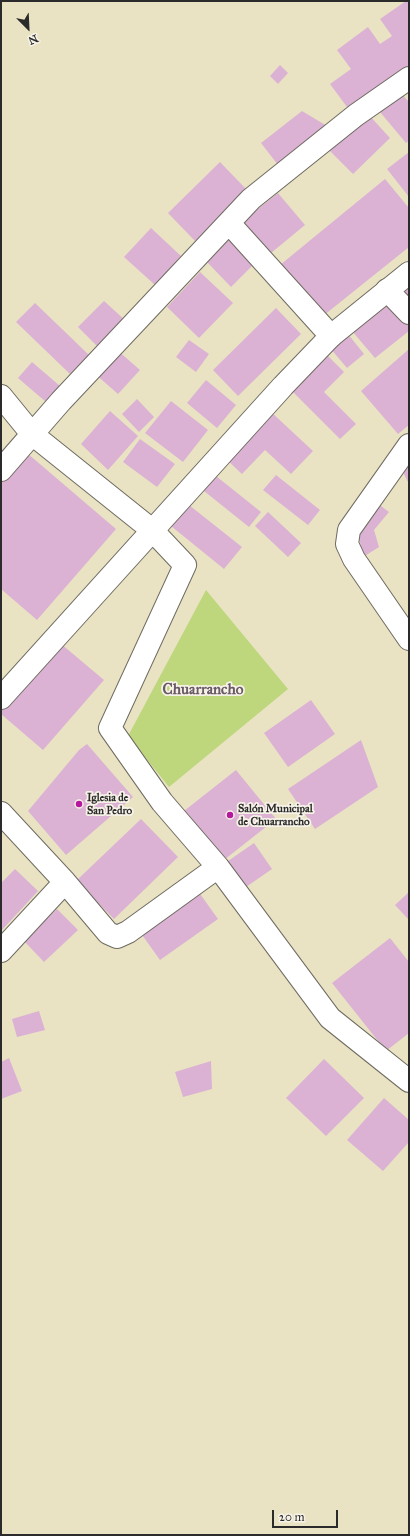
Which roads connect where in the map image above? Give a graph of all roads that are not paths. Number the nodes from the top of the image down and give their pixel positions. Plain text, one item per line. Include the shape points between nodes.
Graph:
1 (409, 78) edge
2 (229, 223) junction
3 (409, 273) edge
4 (387, 290) junction
5 (409, 312) edge
6 (331, 336) junction
7 (1, 396) edge
8 (32, 434) junction
9 (409, 445) edge
10 (1, 470) edge
11 (152, 530) junction
12 (409, 639) edge
13 (1, 698) edge
14 (1, 813) edge
15 (218, 867) junction
16 (65, 882) junction
17 (1, 951) edge
18 (409, 1081) edge

1 - 2 street via 356,114 252,199
2 - 6 street
2 - 8 street
3 - 4 street
4 - 5 street
4 - 6 street
6 - 11 street
7 - 8 street
8 - 10 street
8 - 11 street
9 - 12 street via 348,530 347,544 354,559
11 - 13 street
11 - 15 street via 185,565 110,728 162,802
14 - 16 street
15 - 16 street via 128,932 117,936 108,933
15 - 18 street via 330,1018
16 - 17 street

